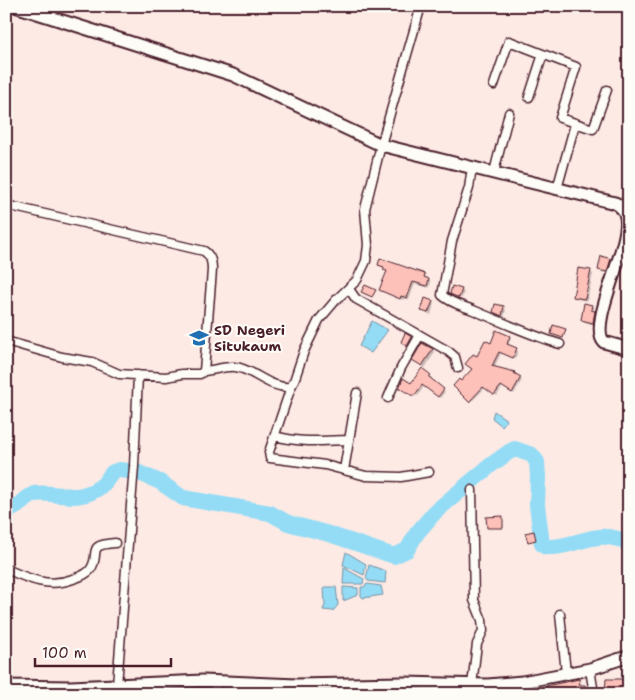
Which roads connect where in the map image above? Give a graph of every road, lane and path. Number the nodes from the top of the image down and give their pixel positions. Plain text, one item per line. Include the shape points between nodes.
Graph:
1 (15, 6) edge
2 (421, 6) edge
3 (543, 54) junction
4 (494, 85) dead end
5 (607, 90) dead end
6 (529, 98) dead end
7 (509, 112) dead end
8 (575, 124) junction
9 (381, 145) junction
10 (472, 167) junction
11 (494, 172) junction
12 (557, 189) junction
13 (6, 205) edge
14 (627, 213) edge
15 (348, 289) junction
16 (420, 335) junction
17 (6, 341) edge
18 (560, 344) dead end
19 (629, 349) edge
20 (458, 368) dead end
21 (204, 371) junction
22 (138, 375) junction
23 (291, 387) junction
24 (357, 393) dead end
25 (388, 398) dead end
26 (275, 436) junction
27 (349, 440) junction
28 (344, 470) junction
29 (429, 472) dead end
30 (472, 490) dead end
31 (115, 543) dead end
32 (6, 569) edge
33 (560, 614) dead end
34 (629, 656) edge
35 (590, 669) junction
36 (566, 673) junction
37 (215, 681) junction
38 (522, 682) junction
39 (472, 685) junction
40 (6, 686) edge
41 (123, 688) edge
42 (260, 688) edge
43 (72, 690) edge
44 (215, 694) edge
45 (524, 694) edge
46 (594, 694) edge

1 - 9 street via 233,75
2 - 9 street
3 - 4 street via 509,41
3 - 6 street
3 - 8 street via 576,67 560,118
5 - 8 street via 593,129
7 - 11 street
8 - 12 street
9 - 10 street
9 - 15 street via 365,209 368,252 362,271
10 - 11 street
10 - 18 street via 452,241 442,295
11 - 12 street
12 - 14 street via 615,203
13 - 21 street via 208,254 212,270
14 - 19 street via 600,332 604,342
15 - 16 street via 356,299
15 - 23 street via 319,320
16 - 20 street via 448,350 455,357
16 - 25 street via 396,376
17 - 22 street via 92,362 119,374
21 - 22 street via 166,377
21 - 23 street via 238,367 273,384
22 - 41 street
23 - 26 street
24 - 27 street
26 - 27 street via 312,442
26 - 28 street via 270,458
27 - 28 street
28 - 29 street via 372,477 401,477
30 - 39 street via 474,600 483,631 477,644
31 - 32 street via 101,544 95,549 90,570 68,581 36,582
33 - 36 street
34 - 35 street
35 - 36 street
35 - 46 street
36 - 38 street
37 - 41 street
37 - 42 street
37 - 44 street
38 - 39 street
38 - 45 street
39 - 42 street via 403,683
40 - 43 street
41 - 43 street

